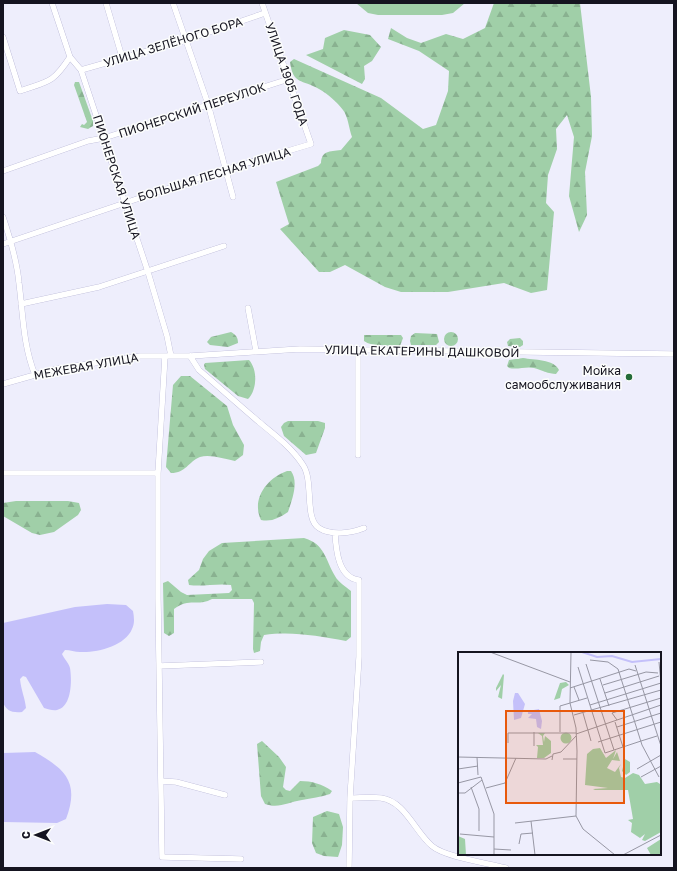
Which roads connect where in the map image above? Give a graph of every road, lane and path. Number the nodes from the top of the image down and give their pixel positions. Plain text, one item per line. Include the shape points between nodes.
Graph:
1 (52, 3) edge
2 (106, 3) edge
3 (173, 3) edge
4 (262, 3) edge
5 (265, 13) junction
6 (3, 37) edge
7 (186, 40) junction
8 (70, 57) junction
9 (122, 57) junction
10 (81, 70) junction
11 (289, 79) junction
12 (208, 104) junction
13 (104, 138) junction
14 (311, 144) joint
15 (225, 169) junction
16 (3, 171) edge
17 (233, 197) dead end
18 (125, 202) junction
19 (3, 217) edge
20 (11, 242) junction
21 (3, 244) edge
22 (224, 246) dead end
23 (148, 272) junction
24 (21, 304) junction
25 (248, 308) dead end
26 (358, 350) junction
27 (256, 351) junction
28 (674, 354) edge
29 (168, 356) junction
30 (190, 356) junction
31 (35, 374) junction
32 (3, 384) edge
33 (358, 455) dead end
34 (3, 473) edge
35 (158, 473) junction
36 (364, 528) dead end
37 (335, 533) junction
38 (261, 662) dead end
39 (159, 666) junction
40 (161, 781) junction
41 (225, 795) dead end
42 (350, 798) junction
43 (241, 859) dead end
44 (349, 868) edge
45 (506, 868) edge

1 - 8 street, ПИОНЕРСКАЯ УЛИЦА
2 - 9 street
3 - 7 street
4 - 5 street, УЛИЦА 1905 ГОДА
5 - 7 street, УЛИЦА ЗЕЛЁНОГО БОРА
5 - 11 street, УЛИЦА 1905 ГОДА
6 - 8 street via 20,91 51,81
7 - 9 street, УЛИЦА ЗЕЛЁНОГО БОРА
7 - 12 street
8 - 10 street, ПИОНЕРСКАЯ УЛИЦА
9 - 10 street, УЛИЦА ЗЕЛЁНОГО БОРА
10 - 13 street, ПИОНЕРСКАЯ УЛИЦА
11 - 12 street, ПИОНЕРСКИЙ ПЕРЕУЛОК
11 - 14 street, УЛИЦА 1905 ГОДА
12 - 13 street, ПИОНЕРСКИЙ ПЕРЕУЛОК
12 - 15 street
13 - 16 street, ПИОНЕРСКИЙ ПЕРЕУЛОК via 88,141
13 - 18 street, ПИОНЕРСКАЯ УЛИЦА
14 - 15 street, БОЛЬШАЯ ЛЕСНАЯ УЛИЦА
15 - 17 street
15 - 18 street, БОЛЬШАЯ ЛЕСНАЯ УЛИЦА
18 - 20 street, БОЛЬШАЯ ЛЕСНАЯ УЛИЦА
18 - 23 street, ПИОНЕРСКАЯ УЛИЦА
19 - 20 street
20 - 21 street, БОЛЬШАЯ ЛЕСНАЯ УЛИЦА
20 - 24 street
22 - 23 street
23 - 24 street via 99,287
23 - 29 street, ПИОНЕРСКАЯ УЛИЦА via 167,336
24 - 31 street via 30,361
25 - 27 street
26 - 27 street, УЛИЦА ЕКАТЕРИНЫ ДАШКОВОЙ
26 - 28 street, УЛИЦА ЕКАТЕРИНЫ ДАШКОВОЙ
26 - 33 street
27 - 30 street, УЛИЦА ЕКАТЕРИНЫ ДАШКОВОЙ
29 - 30 street, УЛИЦА ЕКАТЕРИНЫ ДАШКОВОЙ
29 - 31 street, МЕЖЕВАЯ УЛИЦА via 130,357
29 - 35 street, ПИОНЕРСКАЯ УЛИЦА
30 - 37 street via 199,370 284,443 304,466 308,476 312,519 318,528
31 - 32 street, МЕЖЕВАЯ УЛИЦА
34 - 35 street
35 - 39 street, ПИОНЕРСКАЯ УЛИЦА
36 - 37 street
37 - 42 street via 336,550 345,574 359,580 359,657
38 - 39 street
39 - 40 street, ПИОНЕРСКАЯ УЛИЦА
40 - 41 street
40 - 43 street, ПИОНЕРСКАЯ УЛИЦА via 162,857
42 - 44 street
42 - 45 street via 389,800 398,806 432,846

